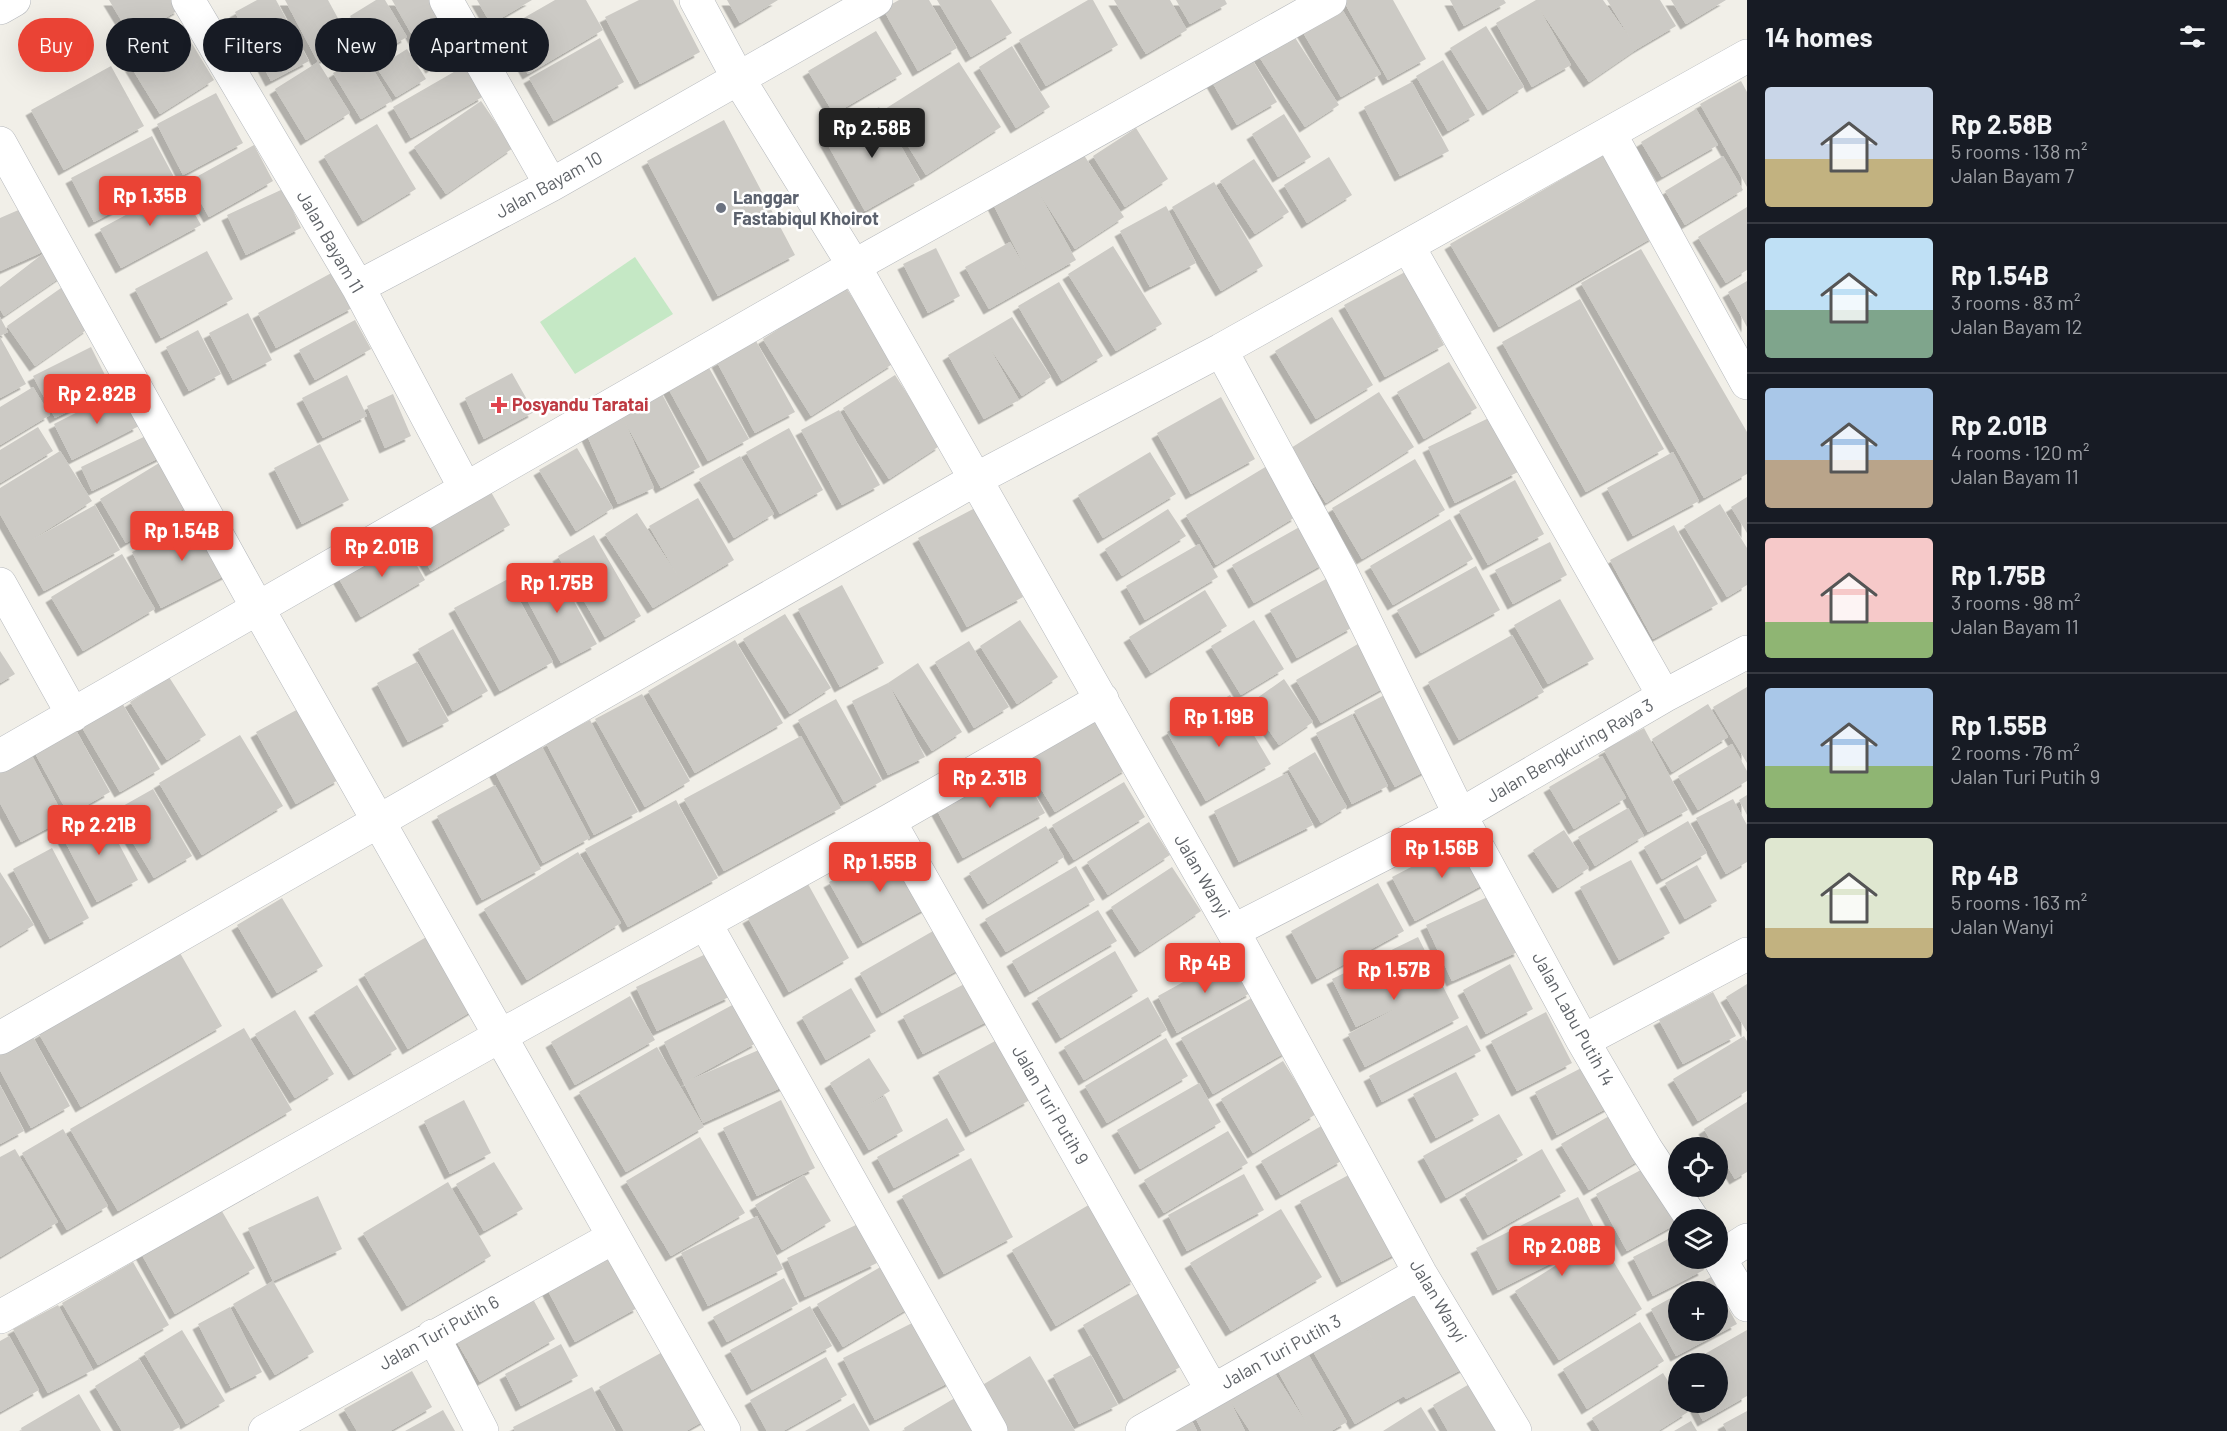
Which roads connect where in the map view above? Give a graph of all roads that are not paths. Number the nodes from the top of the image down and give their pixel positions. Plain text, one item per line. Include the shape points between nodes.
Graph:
1 (14, 0) edge
2 (188, 0) edge
3 (446, 0) edge
4 (696, 0) edge
5 (876, 0) edge
6 (1330, 0) edge
7 (0, 8) edge
8 (1747, 56) edge
9 (738, 78) junction
10 (1610, 134) junction
11 (0, 143) edge
12 (551, 185) junction
13 (1408, 246) junction
14 (854, 266) junction
15 (357, 287) junction
16 (1221, 350) junction
17 (1747, 382) edge
18 (976, 478) junction
19 (465, 488) junction
20 (0, 584) edge
21 (257, 607) junction
22 (1747, 652) edge
23 (1664, 696) junction
24 (1102, 699) junction
25 (73, 715) junction
26 (0, 756) edge
27 (1460, 815) junction
28 (378, 821) junction
29 (889, 821) junction
30 (705, 923) junction
31 (1233, 931) junction
32 (1747, 954) edge
33 (500, 1036) junction
34 (0, 1038) edge
35 (1583, 1041) junction
36 (1686, 1209) edge
37 (614, 1237) junction
38 (1747, 1240) edge
39 (1728, 1251) edge
40 (1725, 1269) edge
41 (1420, 1273) junction
42 (1747, 1305) edge
43 (0, 1317) edge
44 (433, 1336) junction
45 (1212, 1390) junction
46 (265, 1431) edge
47 (482, 1431) edge
48 (724, 1431) edge
49 (991, 1431) edge
50 (1142, 1431) edge
51 (1515, 1431) edge

1 - 7 street
2 - 15 street, Jalan Bayam 11
3 - 12 street
4 - 9 street, Jalan Wanyi
5 - 9 street, Jalan Bayam 10
6 - 14 street
8 - 10 street
9 - 12 street, Jalan Bayam 10
9 - 14 street, Jalan Wanyi
10 - 13 street
10 - 17 street
11 - 21 street
12 - 15 street, Jalan Bayam 10
13 - 16 street
13 - 23 street
14 - 18 street, Jalan Wanyi
14 - 19 street
15 - 19 street, Jalan Bayam 11
16 - 18 street
16 - 27 street, Jalan Labu Putih 14 via 1341,573
18 - 24 street, Jalan Wanyi
18 - 28 street
19 - 21 street
20 - 25 street
21 - 25 street
21 - 28 street
22 - 23 street, Jalan Bengkuring Raya 3
23 - 27 street, Jalan Bengkuring Raya 3
24 - 29 street
24 - 31 street, Jalan Wanyi
25 - 26 street
27 - 31 street, Jalan Bengkuring Raya 3
27 - 35 street, Jalan Labu Putih 14
28 - 33 street
28 - 34 street
29 - 30 street
29 - 45 street, Jalan Turi Putih 9
30 - 33 street
30 - 49 street
31 - 41 street, Jalan Wanyi
32 - 35 street
33 - 37 street
33 - 43 street
35 - 36 street, Jalan Labu Putih 14
37 - 44 street, Jalan Turi Putih 6
37 - 48 street
38 - 39 street
40 - 42 street
41 - 45 street, Jalan Turi Putih 3
41 - 51 street, Jalan Wanyi
44 - 46 street, Jalan Turi Putih 6
44 - 47 street
45 - 50 street, Jalan Turi Putih 3

